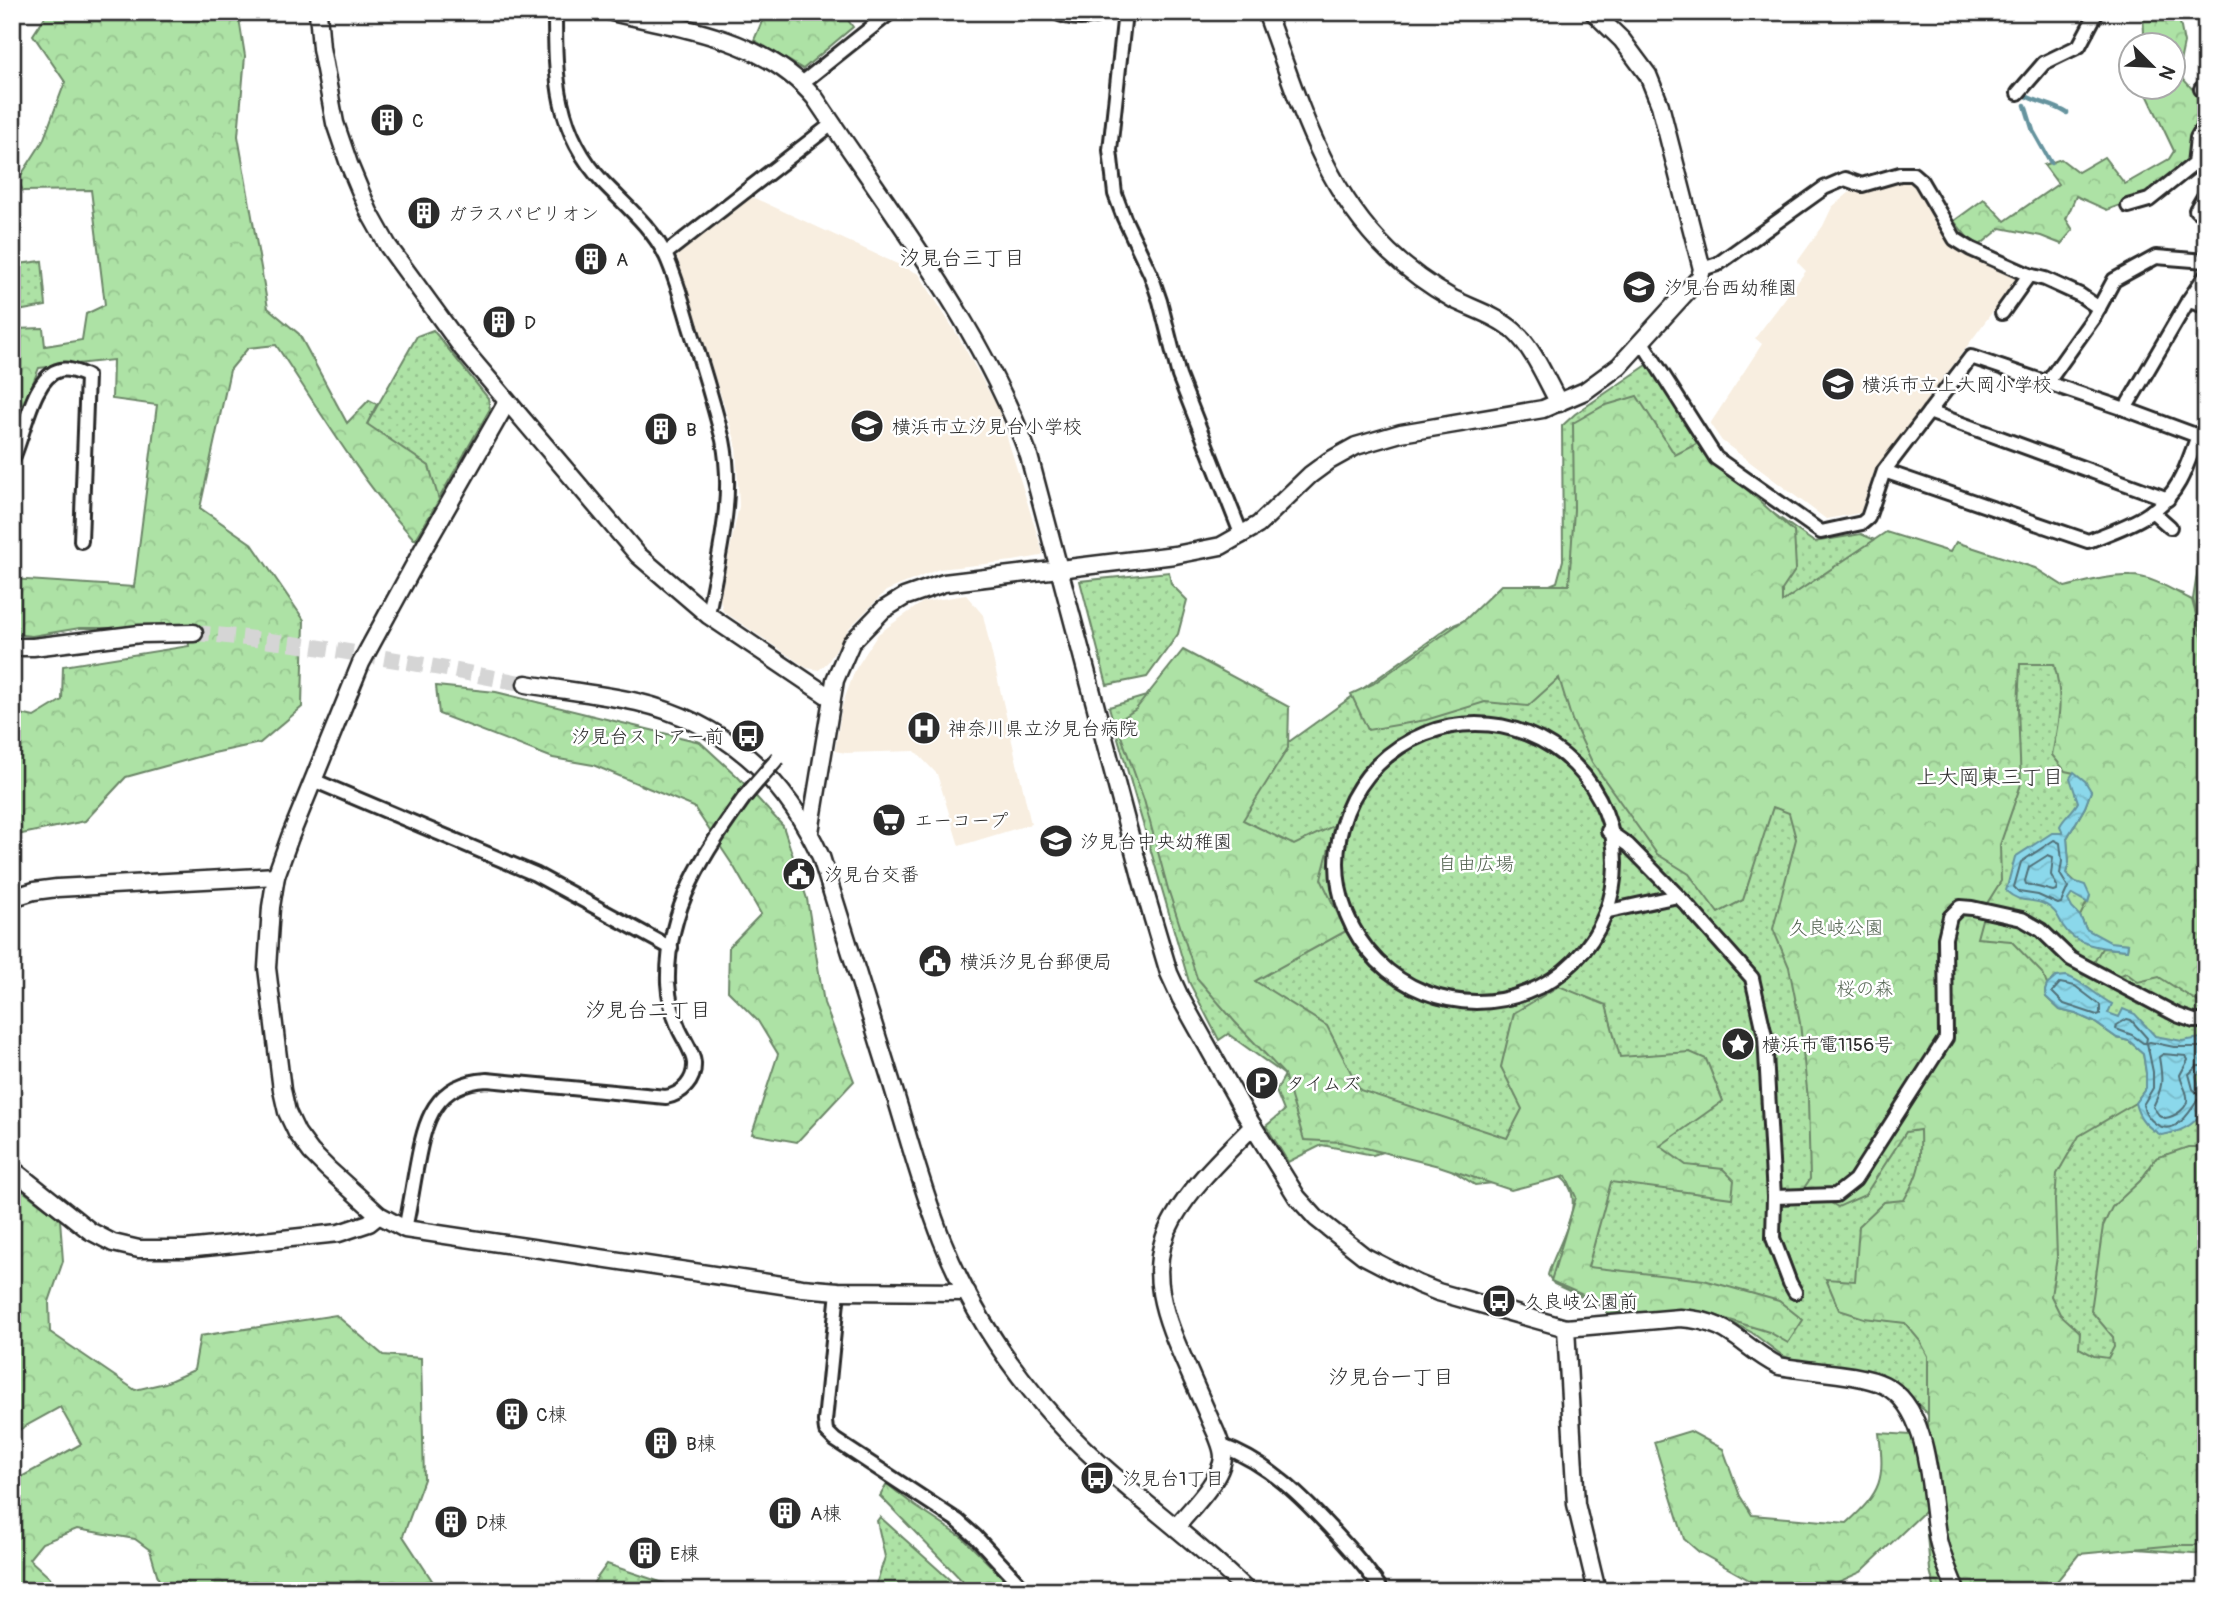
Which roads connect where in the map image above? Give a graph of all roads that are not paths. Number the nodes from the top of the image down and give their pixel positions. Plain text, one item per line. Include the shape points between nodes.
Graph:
1 (318, 12) edge
2 (555, 12) edge
3 (612, 12) edge
4 (891, 12) edge
5 (1055, 12) edge
6 (1108, 12) edge
7 (1125, 12) edge
8 (1266, 12) edge
9 (1593, 12) edge
10 (2097, 12) edge
11 (802, 83) junction
12 (2018, 93) dead end
13 (2206, 122) edge
14 (832, 124) junction
15 (2206, 193) edge
16 (2128, 206) dead end
17 (2206, 216) edge
18 (665, 254) junction
19 (2206, 261) edge
20 (1702, 269) junction
21 (2029, 275) junction
22 (2206, 275) edge
23 (2188, 301) junction
24 (2206, 306) edge
25 (2099, 308) junction
26 (2001, 313) dead end
27 (1642, 342) junction
28 (2047, 383) junction
29 (507, 402) junction
30 (1559, 403) junction
31 (2125, 409) junction
32 (1929, 412) junction
33 (2206, 425) edge
34 (2198, 436) junction
35 (12, 460) edge
36 (1884, 471) junction
37 (2168, 499) junction
38 (2152, 511) junction
39 (2170, 527) dead end
40 (1242, 536) junction
41 (81, 541) dead end
42 (1059, 570) junction
43 (708, 615) junction
44 (194, 633) tunnel mouth
45 (12, 648) edge
46 (526, 684) tunnel mouth
47 (831, 698) junction
48 (778, 758) dead end
49 (313, 780) junction
50 (1608, 831) junction
51 (810, 832) junction
52 (276, 876) junction
53 (1678, 896) junction
54 (12, 898) edge
55 (1609, 911) junction
56 (671, 948) junction
57 (2206, 1021) edge
58 (1253, 1126) junction
59 (12, 1169) edge
60 (1774, 1198) junction
61 (379, 1215) junction
62 (405, 1229) junction
63 (838, 1291) junction
64 (967, 1292) junction
65 (1795, 1292) dead end
66 (1566, 1328) junction
67 (1222, 1446) junction
68 (1176, 1527) junction
69 (1026, 1591) edge
70 (1247, 1591) edge
71 (1382, 1591) edge
72 (1597, 1591) edge
73 (1956, 1591) edge

1 - 29 street via 335,123 369,212 408,275
2 - 18 street via 558,92 573,138 600,179
3 - 11 street via 726,40 759,54
4 - 11 street
5 - 6 street via 1078,19
7 - 40 street via 1110,150 1115,194 1151,275 1179,376
8 - 30 street via 1326,168 1353,212 1407,268 1515,332
9 - 20 street via 1648,75 1660,105
10 - 12 street via 2078,46 2044,63
11 - 14 street
13 - 16 street via 2197,138 2194,164 2149,200
14 - 18 street
14 - 42 street via 985,356 1029,456
15 - 17 street via 2196,211
18 - 43 street via 728,462 727,509
19 - 25 street via 2156,257 2114,279
20 - 21 street via 1718,264 1845,178 1862,185 1913,174 1955,239
20 - 27 street via 1700,277
21 - 25 street
21 - 26 street
22 - 23 street
23 - 24 street
23 - 31 street
25 - 28 street
27 - 30 street via 1602,380
27 - 36 street via 1716,458 1821,532 1868,518
28 - 31 street
28 - 32 street via 1971,357
29 - 43 street via 638,555
29 - 49 street via 371,642
30 - 40 street via 1356,446 1310,475
31 - 34 street
32 - 36 street
32 - 37 street
33 - 34 street
34 - 37 street
35 - 41 street via 46,379 59,370 87,376
36 - 38 street via 2088,541
37 - 38 street
38 - 39 street
40 - 42 street via 1204,551
42 - 47 street via 944,583 904,597 883,610 851,643
42 - 58 street via 1169,973
43 - 47 street
44 - 45 street
46 - 51 street via 636,702 707,727 742,751 776,785
47 - 51 street
48 - 56 street, bridge via 708,847 683,901
49 - 52 street
49 - 56 street via 535,874
50 - 53 street
50 - 55 street via 1613,863
50 - 55 street via 1576,771 1551,746 1496,725 1469,721 1441,724 1400,742 1367,772 1346,813 1339,862 1350,911 1380,959 1415,985 1461,1003 1518,1000 1556,982 1586,952
51 - 64 street via 930,1207
52 - 54 street via 57,888
52 - 61 street via 267,968 287,1112 312,1152
53 - 55 street
53 - 60 street via 1752,978 1765,1036
56 - 62 street via 671,1004 694,1061 690,1082 666,1097 487,1080 458,1087 436,1105 424,1129
57 - 60 street via 2177,1015 2080,964 2022,919 1960,907 1950,917 1945,939 1946,1038 1855,1180 1836,1195
58 - 66 street via 1303,1204 1364,1255 1438,1292
58 - 67 street via 1199,1183 1172,1220 1159,1265 1168,1325
59 - 61 street via 90,1231 139,1250 338,1233
60 - 65 street via 1773,1238
61 - 62 street
62 - 63 street
63 - 64 street
63 - 69 street via 827,1431 958,1521
64 - 68 street via 1000,1347 1051,1415 1095,1461
66 - 72 street via 1576,1504
66 - 73 street via 1697,1319 1724,1327 1779,1366 1874,1381 1897,1393 1920,1435 1939,1545
67 - 68 street via 1221,1468
67 - 71 street via 1291,1487 1350,1549
68 - 70 street

